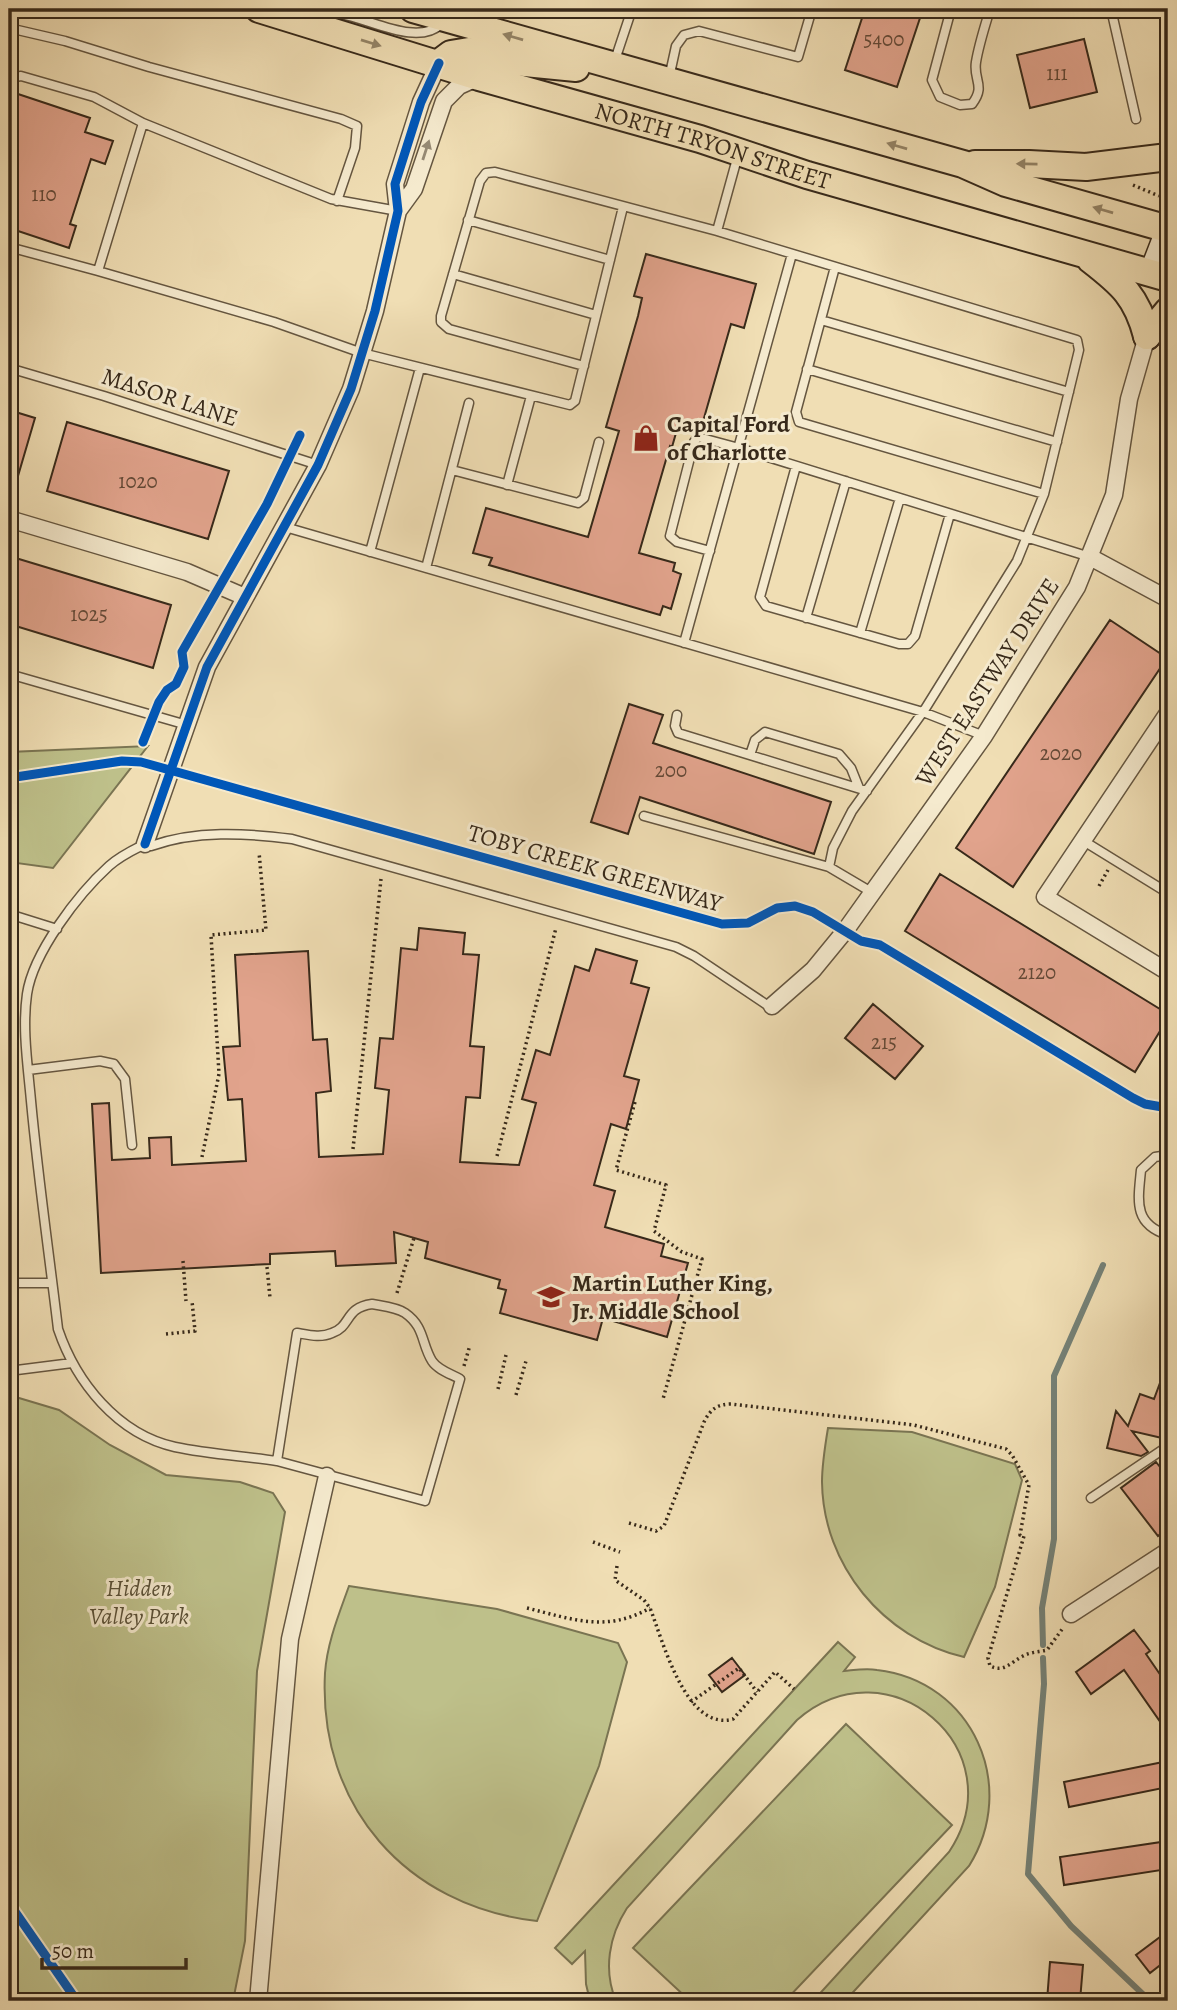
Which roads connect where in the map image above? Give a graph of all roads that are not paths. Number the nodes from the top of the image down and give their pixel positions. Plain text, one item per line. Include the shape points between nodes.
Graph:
1 (414, 9) edge
2 (617, 9) edge
3 (811, 9) edge
4 (951, 9) edge
5 (990, 9) edge
6 (1111, 9) edge
7 (631, 11) edge
8 (268, 12) edge
9 (452, 13) edge
10 (9, 28) edge
11 (439, 63) junction
12 (613, 66) junction
13 (479, 77) junction
14 (9, 78) edge
15 (656, 78) junction
16 (1136, 119) dead end
17 (143, 123) junction
18 (739, 152) junction
19 (1168, 157) edge
20 (963, 164) junction
21 (337, 201) junction
22 (623, 207) junction
23 (398, 211) junction
24 (468, 220) junction
25 (1168, 229) edge
26 (717, 231) junction
27 (9, 247) edge
28 (792, 254) junction
29 (1084, 254) junction
30 (610, 260) junction
31 (835, 267) junction
32 (98, 271) junction
33 (453, 274) junction
34 (1160, 275) edge
35 (1168, 311) edge
36 (596, 315) junction
37 (821, 320) junction
38 (1147, 336) junction
39 (362, 353) junction
40 (584, 366) junction
41 (9, 368) edge
42 (420, 368) junction
43 (807, 369) junction
44 (1069, 392) junction
45 (531, 396) junction
46 (469, 402) dead end
47 (599, 442) dead end
48 (1056, 442) junction
49 (738, 447) junction
50 (318, 465) junction
51 (796, 466) junction
52 (452, 470) junction
53 (846, 481) junction
54 (507, 485) junction
55 (1044, 494) junction
56 (900, 498) junction
57 (950, 514) junction
58 (9, 519) edge
59 (285, 527) junction
60 (1028, 538) junction
61 (710, 551) junction
62 (370, 552) junction
63 (1090, 557) junction
64 (426, 568) junction
65 (245, 597) junction
66 (1168, 599) edge
67 (806, 618) junction
68 (860, 633) junction
69 (684, 643) junction
70 (9, 674) edge
71 (923, 712) junction
72 (1168, 713) edge
73 (677, 715) dead end
74 (187, 725) junction
75 (984, 736) junction
76 (750, 755) junction
77 (863, 790) junction
78 (644, 816) dead end
79 (1082, 841) junction
80 (145, 844) junction
81 (829, 867) junction
82 (873, 893) junction
83 (1168, 893) edge
84 (9, 914) edge
85 (57, 929) junction
86 (1168, 972) edge
87 (772, 1006) joint
88 (28, 1069) junction
89 (132, 1146) dead end
90 (1168, 1155) edge
91 (1168, 1235) edge
92 (9, 1283) edge
93 (52, 1283) junction
94 (72, 1363) junction
95 (9, 1371) edge
96 (1168, 1446) edge
97 (277, 1461) junction
98 (327, 1476) junction
99 (1091, 1498) dead end
100 (1168, 1551) edge
101 (1071, 1615) road end
102 (258, 2001) edge

1 - 9 main road, NORTH TRYON STREET
2 - 7 lane
3 - 15 lane via 798,57 699,31 684,34
4 - 5 lane via 932,80 940,97 960,106 972,104 978,96 975,66
6 - 16 lane
7 - 12 lane
8 - 9 lane via 341,14 422,33 433,30
8 -> 11 main road, NORTH TRYON STREET
12 -> 9 main road, NORTH TRYON STREET
10 - 21 lane via 357,126 355,148
11 - 13 main road, NORTH TRYON STREET
11 - 15 main road via 452,54 469,51 515,62
11 - 23 street via 395,184
12 - 15 main road, NORTH TRYON STREET
13 - 18 main road, NORTH TRYON STREET
23 -> 13 street via 414,189 444,101 459,86
14 - 17 lane via 21,76 94,97
20 -> 15 main road, NORTH TRYON STREET
17 - 21 lane
17 - 32 lane
18 - 26 lane
18 - 29 main road, NORTH TRYON STREET
19 -> 20 main road via 1086,167
25 -> 20 main road, NORTH TRYON STREET via 1006,183
21 - 23 lane
22 - 24 lane via 489,172 480,181
22 - 26 lane
22 - 30 lane
23 - 39 street
24 - 30 lane
24 - 33 lane
25 - 34 main road
26 - 28 lane
27 - 32 lane
28 - 31 lane
28 - 49 lane
29 - 34 main road, NORTH TRYON STREET
29 - 38 main road via 1133,298
30 - 36 lane
31 - 37 lane
31 - 44 lane via 1074,338 1079,351
32 - 39 lane via 274,322
33 - 36 lane
33 - 40 lane via 440,318 446,327
35 - 38 main road
36 - 40 lane
37 - 43 lane
37 - 44 lane
38 - 63 street, WEST EASTWAY DRIVE via 1129,399 1114,495
39 - 42 lane
39 - 50 street
40 - 45 lane via 573,404
41 - 50 lane, MASOR LANE
42 - 45 lane
42 - 62 lane
43 - 48 lane
43 - 55 lane via 796,412 802,424
44 - 48 lane
45 - 54 lane
46 - 52 lane
47 - 54 lane via 580,503
48 - 55 lane
49 - 51 lane
49 - 61 lane
49 - 61 lane via 698,437 687,467 670,536
50 - 59 street
51 - 53 lane
51 - 67 lane via 760,599 766,606
52 - 54 lane
52 - 64 lane
53 - 56 lane
53 - 67 lane
55 - 60 lane
56 - 57 lane
56 - 68 lane
57 - 60 lane
57 - 68 lane via 912,641 902,645
58 - 65 street via 187,572
59 - 62 lane
59 - 65 street
60 - 63 lane
60 - 71 lane
61 - 69 lane
62 - 64 lane
63 - 66 street
63 - 75 street, WEST EASTWAY DRIVE via 1077,587
64 - 69 lane
65 - 74 street via 207,667
67 - 68 lane
69 - 71 lane
70 - 74 lane
71 - 75 lane
71 - 77 lane
72 - 79 street
73 - 76 lane via 678,733
74 - 80 street
75 - 82 street, WEST EASTWAY DRIVE
76 - 77 lane
76 - 77 lane via 755,740 765,732 831,750 846,760
77 - 81 lane
78 - 81 lane
79 - 83 lane
79 - 86 street via 1045,897
80 - 85 lane via 109,866
80 - 87 lane via 184,836 239,834 292,839 676,947
81 - 82 lane
82 - 87 street, WEST EASTWAY DRIVE via 813,970
84 - 85 lane
85 - 88 lane via 36,962 27,994
88 - 89 lane via 100,1060 114,1064 125,1079
88 - 93 lane
90 - 91 lane via 1155,1157 1141,1170 1139,1205 1149,1227
92 - 93 lane
93 - 94 lane via 58,1329
94 - 95 lane
94 - 97 lane via 105,1407 150,1439 174,1447
96 - 99 lane
97 - 98 lane
97 - 98 lane via 297,1333 335,1333 361,1306 402,1311 423,1334 432,1361 460,1379 425,1501
98 - 102 street via 290,1639
100 - 101 street

